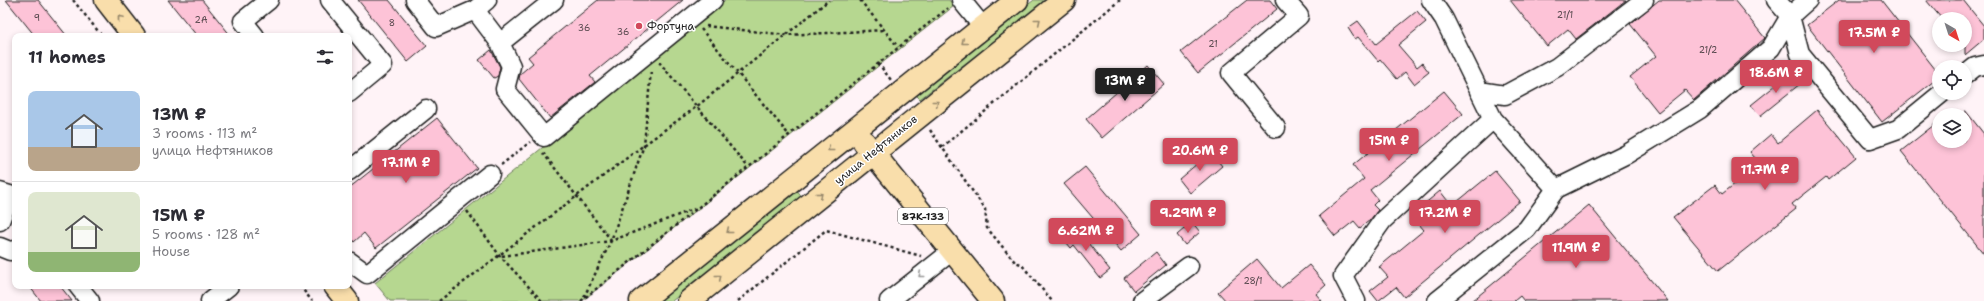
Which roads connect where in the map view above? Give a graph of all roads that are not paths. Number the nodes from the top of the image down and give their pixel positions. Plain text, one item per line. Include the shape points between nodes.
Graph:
1 (106, 0) edge
2 (268, 0) edge
3 (330, 0) edge
4 (415, 0) edge
5 (554, 0) edge
6 (712, 0) edge
7 (1017, 0) edge
8 (1064, 0) edge
9 (1285, 0) edge
10 (1431, 0) edge
11 (1644, 0) edge
12 (1776, 0) edge
13 (1808, 0) edge
14 (957, 2) edge
15 (481, 5) edge
16 (1790, 16) junction
17 (983, 26) junction
18 (132, 33) edge
19 (253, 33) edge
20 (500, 43) junction
21 (1984, 65) edge
22 (1972, 69) edge
23 (352, 91) edge
24 (1479, 91) junction
25 (1933, 100) edge
26 (426, 108) dead end
27 (1493, 120) junction
28 (1276, 128) dead end
29 (854, 130) junction
30 (873, 153) junction
31 (352, 169) edge
32 (490, 174) road end
33 (1556, 189) junction
34 (0, 192) edge
35 (0, 221) edge
36 (0, 247) edge
37 (12, 251) edge
38 (952, 251) junction
39 (352, 263) edge
40 (1189, 266) dead end
41 (80, 289) edge
42 (225, 289) edge
43 (90, 301) edge
44 (210, 301) edge
45 (641, 301) edge
46 (689, 301) edge
47 (889, 301) edge
48 (993, 301) edge
49 (1142, 301) edge
50 (1356, 301) edge
51 (1437, 301) edge

18 -> 1 main road
2 - 19 street via 243,21
3 - 23 street via 383,66
4 - 15 street via 436,27
5 - 20 street
6 - 20 street via 654,51 544,137 505,89 511,66
7 - 17 main road
30 -> 8 main road, улица Нефтяников
9 - 28 street via 1299,16 1231,73
10 - 24 street via 1444,19
11 - 24 street via 1557,67 1505,95
12 - 16 street
13 - 16 street
14 - 17 street
15 - 20 street
16 - 25 street via 1800,54 1870,139 1898,128
16 - 33 street via 1771,48 1700,109 1627,154
17 -> 29 main road
21 - 22 street
24 - 27 street
26 - 31 street
27 - 33 street
27 - 50 street via 1383,220 1343,276
29 - 30 main road, 87К-133
29 -> 45 main road
30 - 38 main road, 87К-133
46 -> 30 main road, улица Нефтяников
32 - 39 street via 367,274
33 - 51 street via 1527,229
34 - 35 street via 10,195
36 - 37 street
38 -> 47 street
38 - 48 main road, 87К-133
40 - 49 street
41 - 43 street
42 - 44 street

